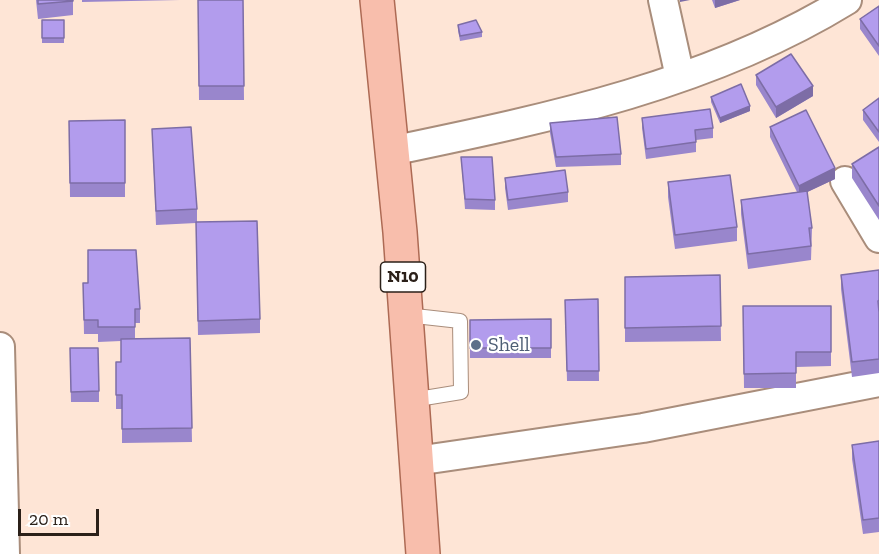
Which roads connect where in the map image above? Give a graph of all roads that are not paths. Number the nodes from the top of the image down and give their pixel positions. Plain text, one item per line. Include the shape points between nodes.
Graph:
1 (377, 0) edge
2 (663, 0) edge
3 (847, 0) edge
4 (680, 77) junction
5 (391, 151) junction
6 (845, 181) dead end
7 (879, 238) edge
8 (406, 315) junction
9 (0, 347) edge
10 (879, 382) edge
11 (412, 400) junction
12 (2, 444) edge
13 (416, 461) junction
14 (5, 554) edge
15 (423, 554) edge

1 - 5 main road, N10
2 - 4 street
3 - 4 street via 759,48
4 - 5 street via 642,92 523,123
5 - 8 main road, N10
6 - 7 street
8 - 11 main road, N10
8 - 11 lane via 460,321 460,392
9 - 12 street
10 - 13 street via 643,428
11 - 13 main road, N10
12 - 14 street
13 - 15 main road, N10

